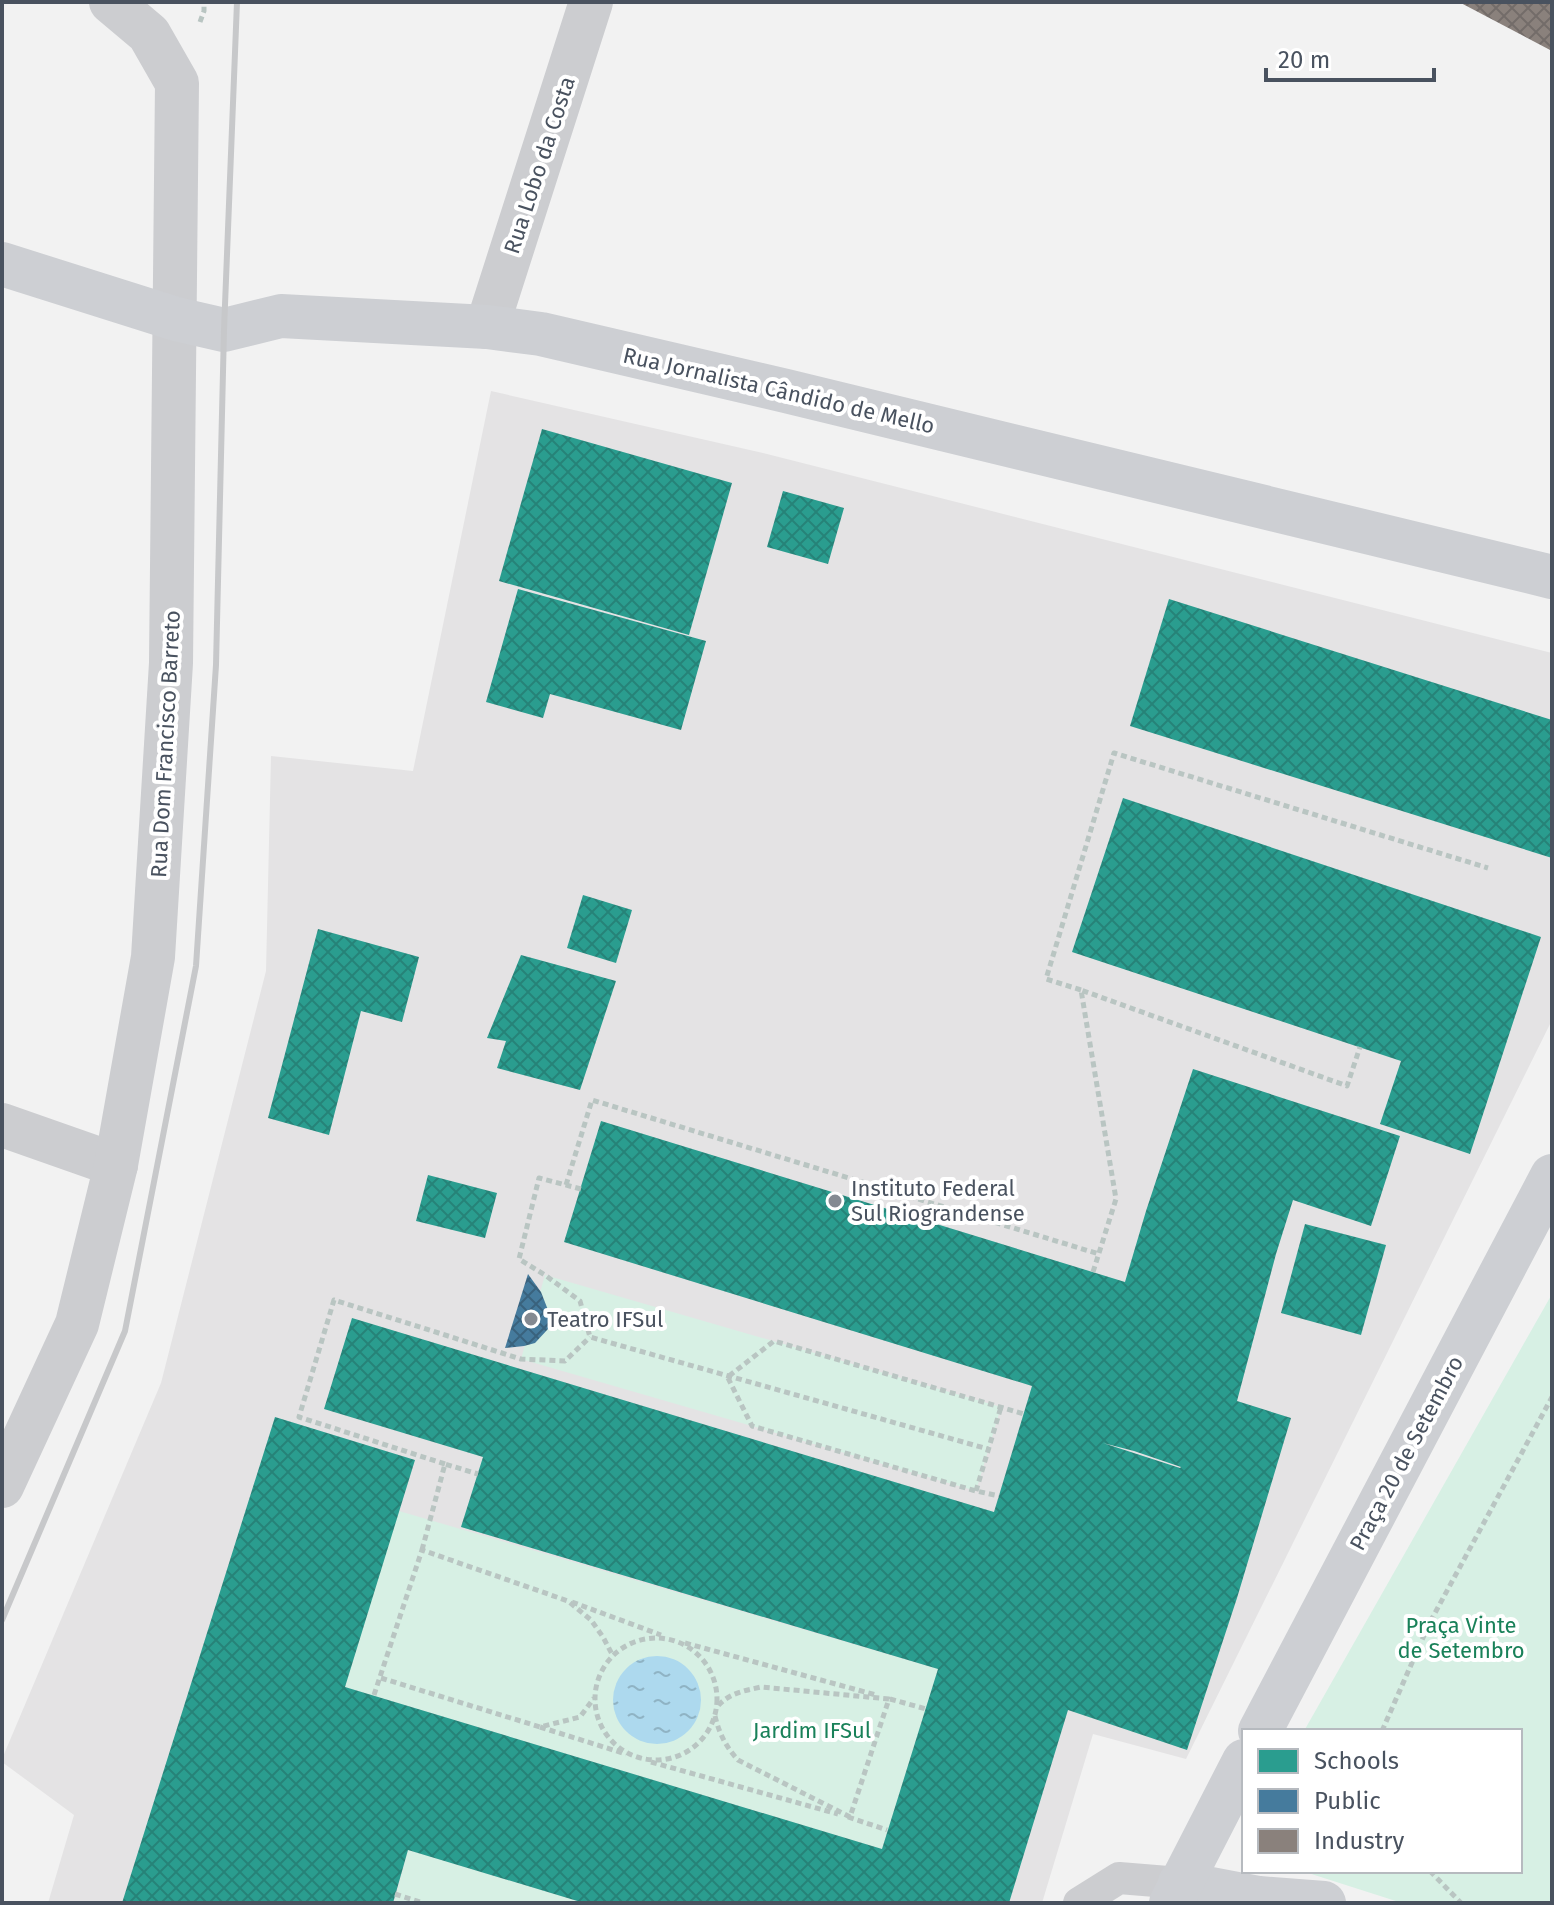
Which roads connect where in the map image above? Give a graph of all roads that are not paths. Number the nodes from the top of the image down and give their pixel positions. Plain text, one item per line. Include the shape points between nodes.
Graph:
1 (111, 2) edge
2 (591, 2) edge
3 (2, 264) edge
4 (176, 319) junction
5 (487, 327) junction
6 (1552, 577) edge
7 (2, 1125) edge
8 (116, 1165) junction
9 (1552, 1176) edge
10 (2, 1486) edge
11 (1261, 1729) edge
12 (1242, 1765) edge
13 (1175, 1893) edge
14 (1079, 1903) edge
15 (1324, 1903) edge

1 - 4 street, Rua Dom Francisco Barreto via 149,34 177,83
2 - 5 street, Rua Lobo da Costa
3 - 4 street, Rua Jornalista Cândido de Mello
4 - 5 street, Rua Jornalista Cândido de Mello via 224,330 281,316
4 - 8 street, Rua Dom Francisco Barreto via 171,663 153,957
5 - 6 street, Rua Jornalista Cândido de Mello via 541,334 786,391
7 - 8 street
8 - 10 street, Rua Dom Francisco Barreto via 77,1324
9 - 11 street, Praça 20 de Setembro
12 - 13 street
13 - 14 lane via 1119,1878
13 - 15 street

